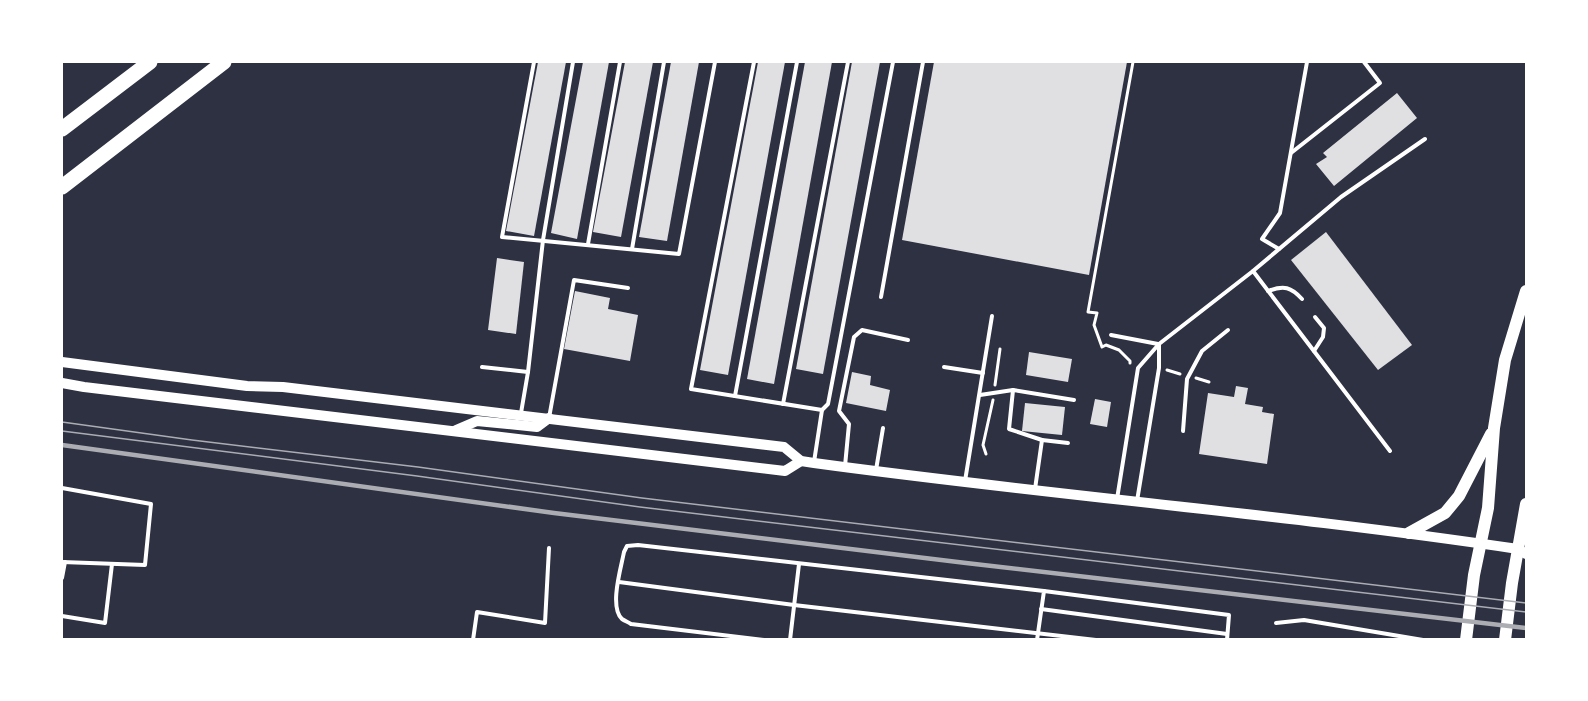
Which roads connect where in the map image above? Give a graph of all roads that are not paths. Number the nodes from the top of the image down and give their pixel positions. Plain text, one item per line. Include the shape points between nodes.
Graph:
1 (150, 62) edge
2 (224, 62) edge
3 (534, 62) edge
4 (573, 62) edge
5 (620, 62) edge
6 (664, 62) edge
7 (715, 62) edge
8 (754, 62) edge
9 (797, 62) edge
10 (848, 62) edge
11 (892, 62) edge
12 (923, 62) edge
13 (1307, 62) edge
14 (1364, 62) edge
15 (62, 129) edge
16 (1425, 139) dead end
17 (1291, 153) junction
18 (62, 187) edge
19 (543, 240) junction
20 (588, 244) junction
21 (632, 249) junction
22 (1279, 249) junction
23 (1252, 271) junction
24 (628, 288) dead end
25 (1268, 291) junction
26 (1527, 291) edge
27 (881, 297) dead end
28 (1302, 299) dead end
29 (992, 316) dead end
30 (1315, 317) dead end
31 (1227, 330) dead end
32 (1111, 335) dead end
33 (908, 340) dead end
34 (1159, 344) junction
35 (1314, 351) junction
36 (62, 362) edge
37 (482, 366) dead end
38 (944, 367) dead end
39 (528, 372) junction
40 (983, 373) junction
41 (62, 383) edge
42 (1013, 390) junction
43 (980, 395) junction
44 (735, 396) junction
45 (1074, 400) dead end
46 (783, 404) junction
47 (822, 410) junction
48 (521, 414) junction
49 (549, 417) junction
50 (510, 426) junction
51 (882, 428) dead end
52 (1494, 428) junction
53 (456, 430) junction
54 (1183, 431) dead end
55 (1042, 440) junction
56 (1068, 443) dead end
57 (1390, 451) dead end
58 (801, 461) junction
59 (814, 463) junction
60 (845, 467) junction
61 (876, 471) junction
62 (965, 481) junction
63 (62, 488) edge
64 (1035, 490) junction
65 (1117, 500) junction
66 (1137, 502) junction
67 (1527, 504) edge
68 (1409, 533) junction
69 (1480, 543) junction
70 (549, 548) dead end
71 (1524, 550) edge
72 (63, 562) edge
73 (112, 564) junction
74 (799, 564) junction
75 (62, 578) edge
76 (619, 582) junction
77 (1044, 591) junction
78 (794, 605) junction
79 (1041, 609) junction
80 (62, 616) edge
81 (1276, 623) dead end
82 (1038, 632) junction
83 (1227, 637) edge
84 (473, 639) edge
85 (764, 639) edge
86 (790, 639) edge
87 (1037, 639) edge
88 (1096, 639) edge
89 (1423, 639) edge
90 (1466, 639) edge
91 (1505, 639) edge

1 - 15 highway
2 - 18 highway
3 - 19 lane via 502,237
4 - 19 lane
5 - 20 lane
6 - 21 lane
7 - 21 lane via 679,254
8 - 44 lane via 691,389
9 - 44 lane
10 - 46 lane
11 - 47 lane via 828,404
12 - 27 lane
13 - 17 lane
14 - 17 lane via 1380,83
16 - 22 lane via 1341,197
17 - 22 lane via 1280,213 1262,240
19 - 20 lane
19 - 39 lane
20 - 21 lane
22 - 23 lane
23 - 25 lane
23 - 34 lane
24 - 49 lane via 574,280
25 - 28 lane via 1285,287
25 - 35 lane
26 - 52 main road via 1505,360
29 - 40 lane
30 - 35 lane via 1324,328
31 - 54 lane via 1202,351 1189,376
32 - 34 lane
33 - 60 lane via 862,330 856,333 839,411 849,424
34 - 65 lane via 1138,368
34 - 66 lane via 1159,368
35 - 57 lane
36 - 48 main road via 247,386
37 - 39 lane
38 - 40 lane
39 - 48 lane
40 - 43 lane
41 - 53 main road
42 - 43 lane
42 - 45 lane
42 - 55 lane via 1009,429
43 - 62 lane
44 - 46 lane
46 - 47 lane
47 - 59 lane
48 - 49 main road
48 - 50 main road
49 - 50 main road via 537,427
49 - 58 main road via 784,447
50 - 53 main road via 477,421
51 - 61 lane
52 - 68 main road via 1455,501 1445,513
52 - 69 main road via 1488,508
53 - 58 main road via 785,471
55 - 56 lane
55 - 64 lane
58 - 59 main road
59 - 60 main road
60 - 61 main road
61 - 62 main road
62 - 64 main road
63 - 73 lane via 151,504 145,565
64 - 65 main road
65 - 66 main road
66 - 68 main road
67 - 71 main road
68 - 69 main road
69 - 71 main road
69 - 90 main road
70 - 84 lane via 545,623 477,612
71 - 91 main road
72 - 73 lane
72 - 75 lane
73 - 80 lane via 105,623
74 - 76 lane via 631,545 624,552
74 - 77 lane
74 - 78 lane
76 - 78 lane
76 - 85 lane via 617,610 621,619 631,624
77 - 79 lane
77 - 83 lane via 1229,615
78 - 82 lane
78 - 86 lane
79 - 82 lane
79 - 83 lane
81 - 89 lane via 1304,620
82 - 87 lane
82 - 88 lane

